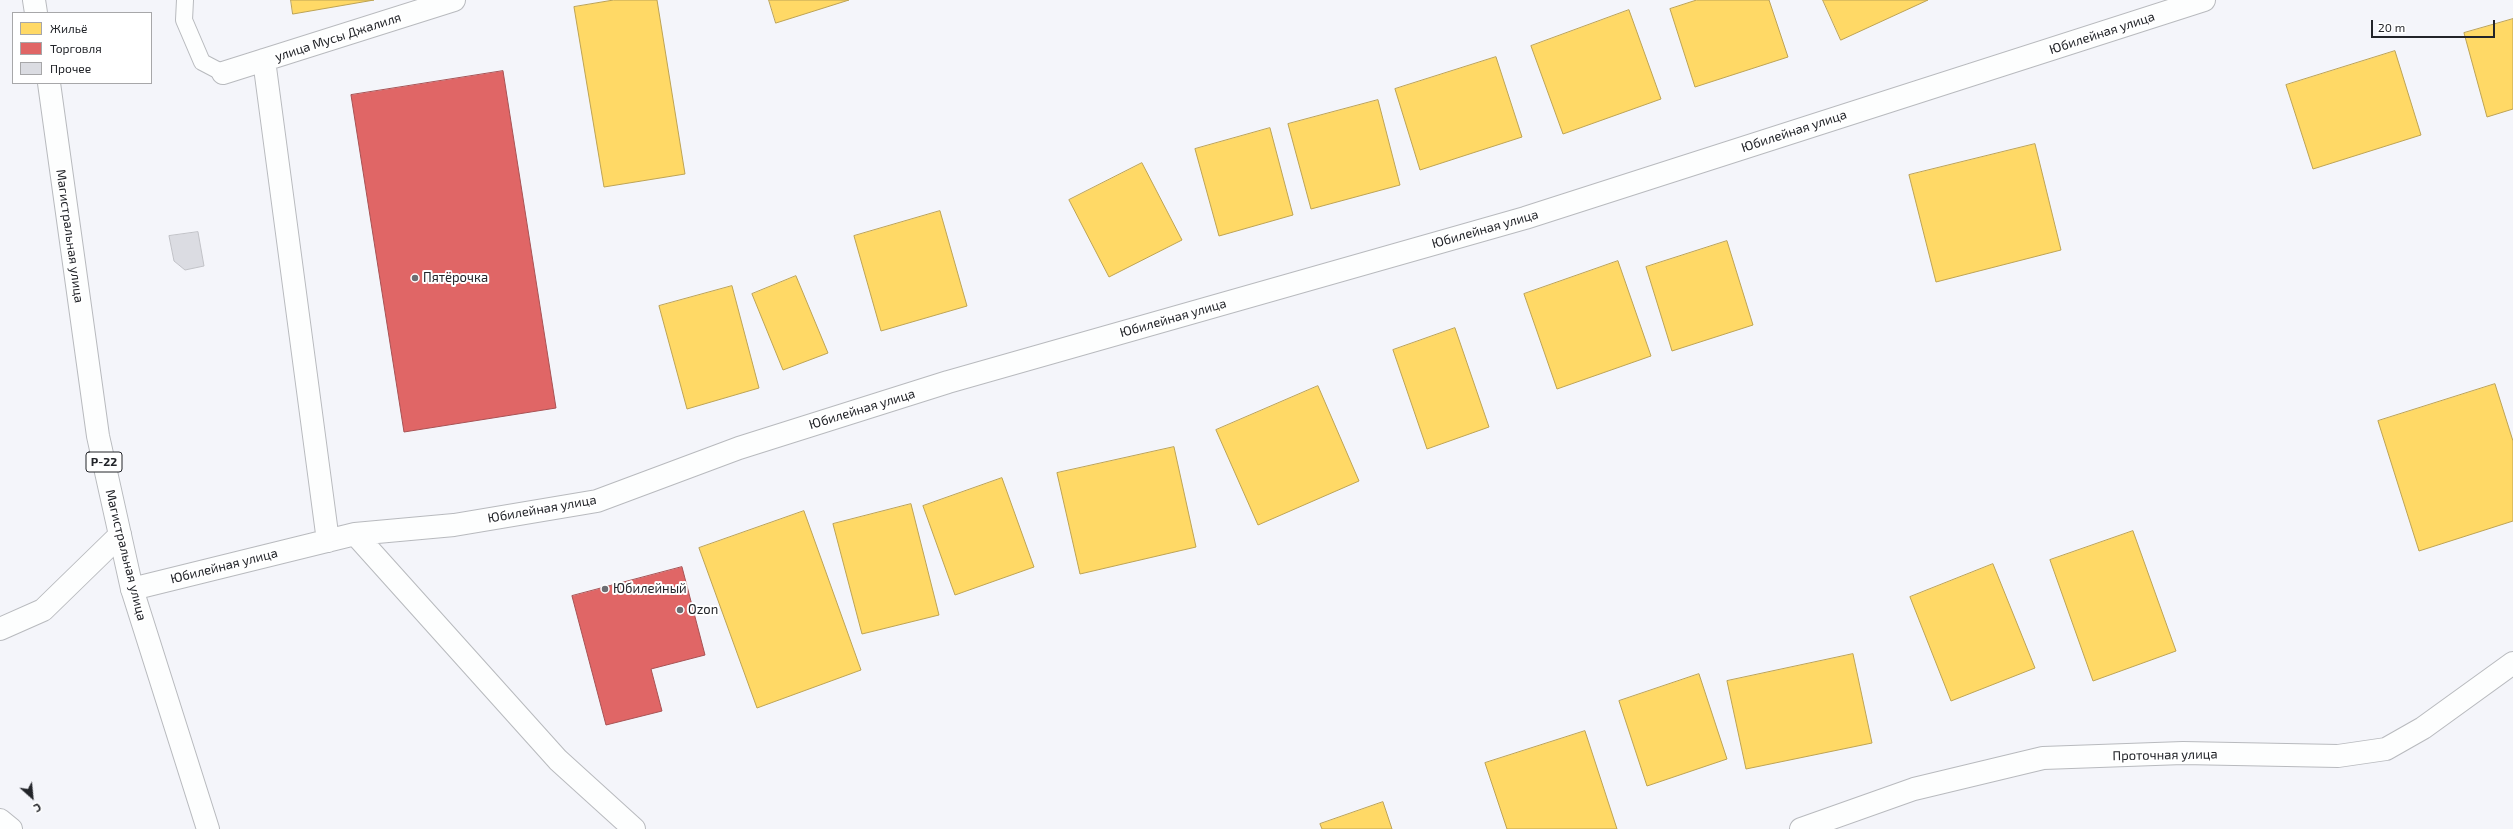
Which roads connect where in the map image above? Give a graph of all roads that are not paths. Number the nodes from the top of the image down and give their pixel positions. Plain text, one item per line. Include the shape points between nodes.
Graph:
1 (34, 0) edge
2 (185, 0) edge
3 (454, 0) edge
4 (2204, 0) edge
5 (36, 12) edge
6 (264, 60) junction
7 (223, 74) joint
8 (49, 84) edge
9 (356, 534) junction
10 (120, 535) junction
11 (328, 541) junction
12 (132, 589) junction
13 (0, 629) edge
14 (2513, 663) edge
15 (0, 820) edge
16 (11, 829) edge
17 (208, 829) edge
18 (634, 829) edge
19 (1801, 829) edge

1 - 5 main road
2 - 7 lane via 184,20 202,62
3 - 6 main road, улица Мусы Джалиля
4 - 9 main road, Юбилейная улица via 1525,218 940,385 739,448 597,500 454,525
6 - 7 main road, улица Мусы Джалиля
6 - 11 main road
8 - 10 main road, Магистральная улица / Р-22 via 98,436
9 - 11 main road, Юбилейная улица
9 - 18 main road via 558,760
10 - 12 main road, Магистральная улица / Р-22
10 - 13 main road via 43,610
11 - 12 main road, Юбилейная улица
12 - 17 main road, Магистральная улица / Р-22
14 - 19 main road, Проточная улица via 2423,728 2386,749 2338,756 2183,753 2043,758 1914,789
15 - 16 main road

